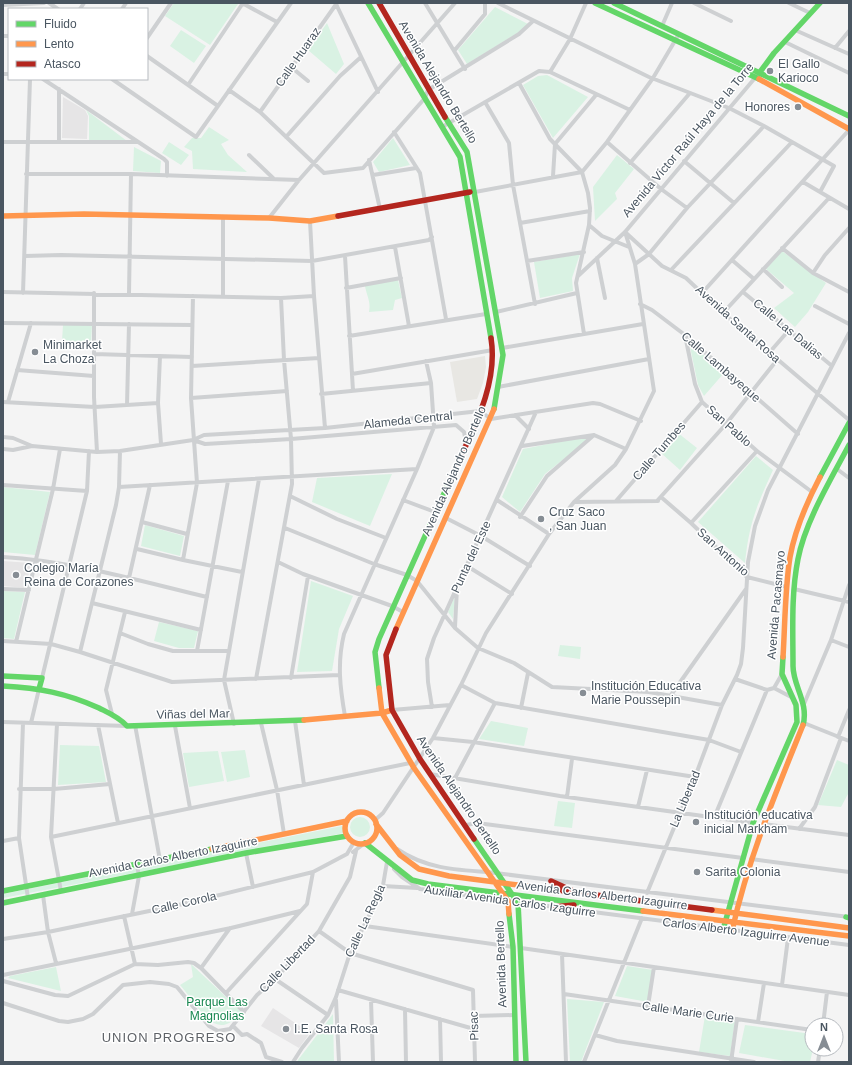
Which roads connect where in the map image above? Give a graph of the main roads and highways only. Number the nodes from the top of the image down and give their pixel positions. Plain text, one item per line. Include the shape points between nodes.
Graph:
1 (368, 3) edge
2 (379, 3) edge
3 (594, 3) edge
4 (614, 3) edge
5 (818, 4) edge
6 (760, 72) junction
7 (849, 116) edge
8 (849, 130) edge
9 (476, 192) junction
10 (466, 193) junction
11 (3, 216) edge
12 (849, 422) edge
13 (849, 446) edge
14 (784, 625) junction
15 (793, 626) junction
16 (3, 676) edge
17 (3, 686) edge
18 (39, 689) junction
19 (392, 710) junction
20 (382, 713) junction
21 (787, 746) junction
22 (794, 749) junction
23 (347, 821) junction
24 (375, 822) junction
25 (348, 836) junction
26 (365, 843) junction
27 (487, 872) joint
28 (551, 881) road end
29 (495, 882) junction
30 (506, 884) junction
31 (3, 891) edge
32 (503, 893) junction
33 (580, 894) junction
34 (512, 895) junction
35 (3, 902) edge
36 (518, 903) joint
37 (583, 904) junction
38 (553, 907) road end
39 (727, 912) junction
40 (735, 914) junction
41 (725, 921) junction
42 (733, 923) junction
43 (849, 928) edge
44 (723, 930) road end
45 (732, 931) road end
46 (833, 934) junction
47 (849, 936) edge
48 (849, 940) edge
49 (516, 1062) edge
50 (526, 1062) edge

1 - 10 main road, Avenida Alejandro Bertello via 460,157
2 - 9 main road, Avenida Alejandro Bertello via 428,90 467,152
3 - 8 main road via 756,78
4 - 6 main road
5 - 6 main road, Avenida Víctor Raúl Haya de la Torre
6 - 7 main road
9 - 10 main road
9 - 19 main road, Avenida Alejandro Bertello via 503,355 498,387 491,419 386,655
10 - 11 main road via 310,221 131,215
10 - 20 main road, Avenida Alejandro Bertello via 493,350 487,396 392,606 375,652
12 - 14 main road, Avenida Pacasmayo via 812,492 795,536 790,558
13 - 15 main road, Avenida Pacasmayo via 821,498 798,558
14 - 15 main road
14 - 21 main road, Avenida Pacasmayo via 782,674 796,705 797,722
15 - 22 main road, Avenida Pacasmayo via 793,671 804,704 804,723
16 - 18 main road via 42,678
17 - 18 main road
18 - 20 main road, Viñas del Mar via 72,697 112,714 123,720 127,726 295,722
19 - 20 main road, Viñas del Mar
19 - 30 main road, Avenida Alejandro Bertello via 420,760
20 - 27 main road, Avenida Alejandro Bertello via 412,766
21 - 22 main road
21 - 39 main road, Avenida Pacasmayo via 754,823
22 - 40 main road, Avenida Pacasmayo via 763,824
23 - 24 main road via 350,816 359,812 368,814
23 - 25 main road via 345,830
23 - 31 main road, Avenida Carlos Alberto Izaguirre
24 - 26 main road via 374,836
24 - 29 main road, Avenida Carlos Alberto Izaguirre via 402,858 419,869 465,879
25 - 26 main road via 354,842
25 - 35 main road, Avenida Carlos Alberto Izaguirre via 246,853
26 - 32 main road, Avenida Carlos Alberto Izaguirre via 412,880
27 - 29 main road, Avenida Bertello
28 - 33 main road
29 - 30 main road, Avenida Carlos Alberto Izaguirre
29 - 32 main road, Avenida Bertello
30 - 33 main road, Avenida Carlos Alberto Izaguirre
30 - 34 main road, Avenida Alejandro Bertello
32 - 34 main road, Avenida Carlos Alberto Izaguirre
32 - 49 main road, Avenida Bertello via 508,901 512,947
33 - 39 main road, Avenida Carlos Alberto Izaguirre
34 - 36 main road, Avenida Alejandro Bertello
34 - 37 main road, Avenida Carlos Alberto Izaguirre
36 - 50 main road, Avenida Bertello
37 - 38 main road
37 - 41 main road, Avenida Carlos Alberto Izaguirre
39 - 40 main road, Avenida Carlos Alberto Izaguirre
39 - 41 main road, Avenida Pacasmayo
40 - 42 main road, Avenida Pacasmayo
40 - 43 main road, Avenida Carlos Alberto Izaguirre
41 - 42 main road, Avenida Carlos Alberto Izaguirre
41 - 44 main road, Avenida Pacasmayo
42 - 45 main road, Avenida Pacasmayo
42 - 46 main road, Avenida Carlos Alberto Izaguirre
46 - 47 main road, Avenida Carlos Alberto Izaguirre
46 - 48 main road

